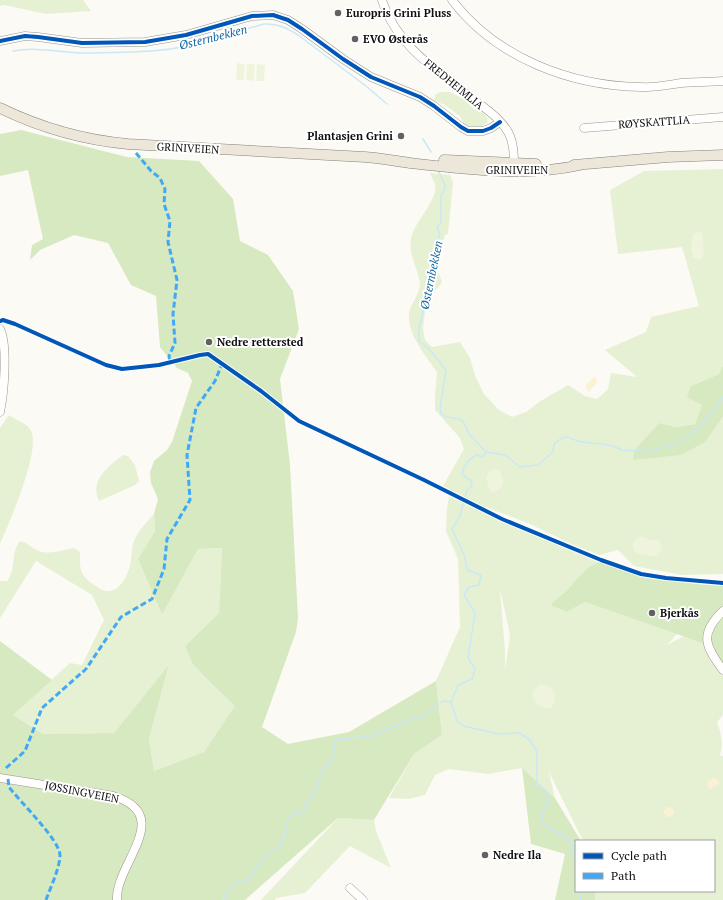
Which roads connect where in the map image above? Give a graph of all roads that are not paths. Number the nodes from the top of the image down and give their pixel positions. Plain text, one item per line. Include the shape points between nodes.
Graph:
1 (382, 0) edge
2 (452, 0) edge
3 (0, 41) edge
4 (723, 81) edge
5 (0, 108) edge
6 (723, 117) edge
7 (500, 122) junction
8 (584, 128) dead end
9 (723, 154) edge
10 (514, 167) junction
11 (0, 328) edge
12 (0, 412) edge
13 (723, 611) edge
14 (723, 670) edge
15 (0, 778) edge
16 (350, 888) dead end
17 (117, 900) edge
18 (363, 900) edge

1 - 7 street, FREDHEIMLIA via 390,20 413,50
2 - 4 street via 461,12 498,44 524,60 588,82 643,88
3 - 7 street via 25,36 82,43 145,42 186,35 252,16 273,15 302,28 371,77 425,100 468,131 483,131
5 - 10 main road, GRINIVEIEN via 51,129 113,143 392,157
6 - 8 street, RØYSKATTLIA
7 - 10 street, FREDHEIMLIA via 512,140
9 - 10 main road, GRINIVEIEN via 580,165 563,169
11 - 12 street via 4,349
13 - 14 street via 707,633 710,650
15 - 17 street, JØSSINGVEIEN via 113,796 135,808 141,821 141,833 135,852 119,882
16 - 18 street

